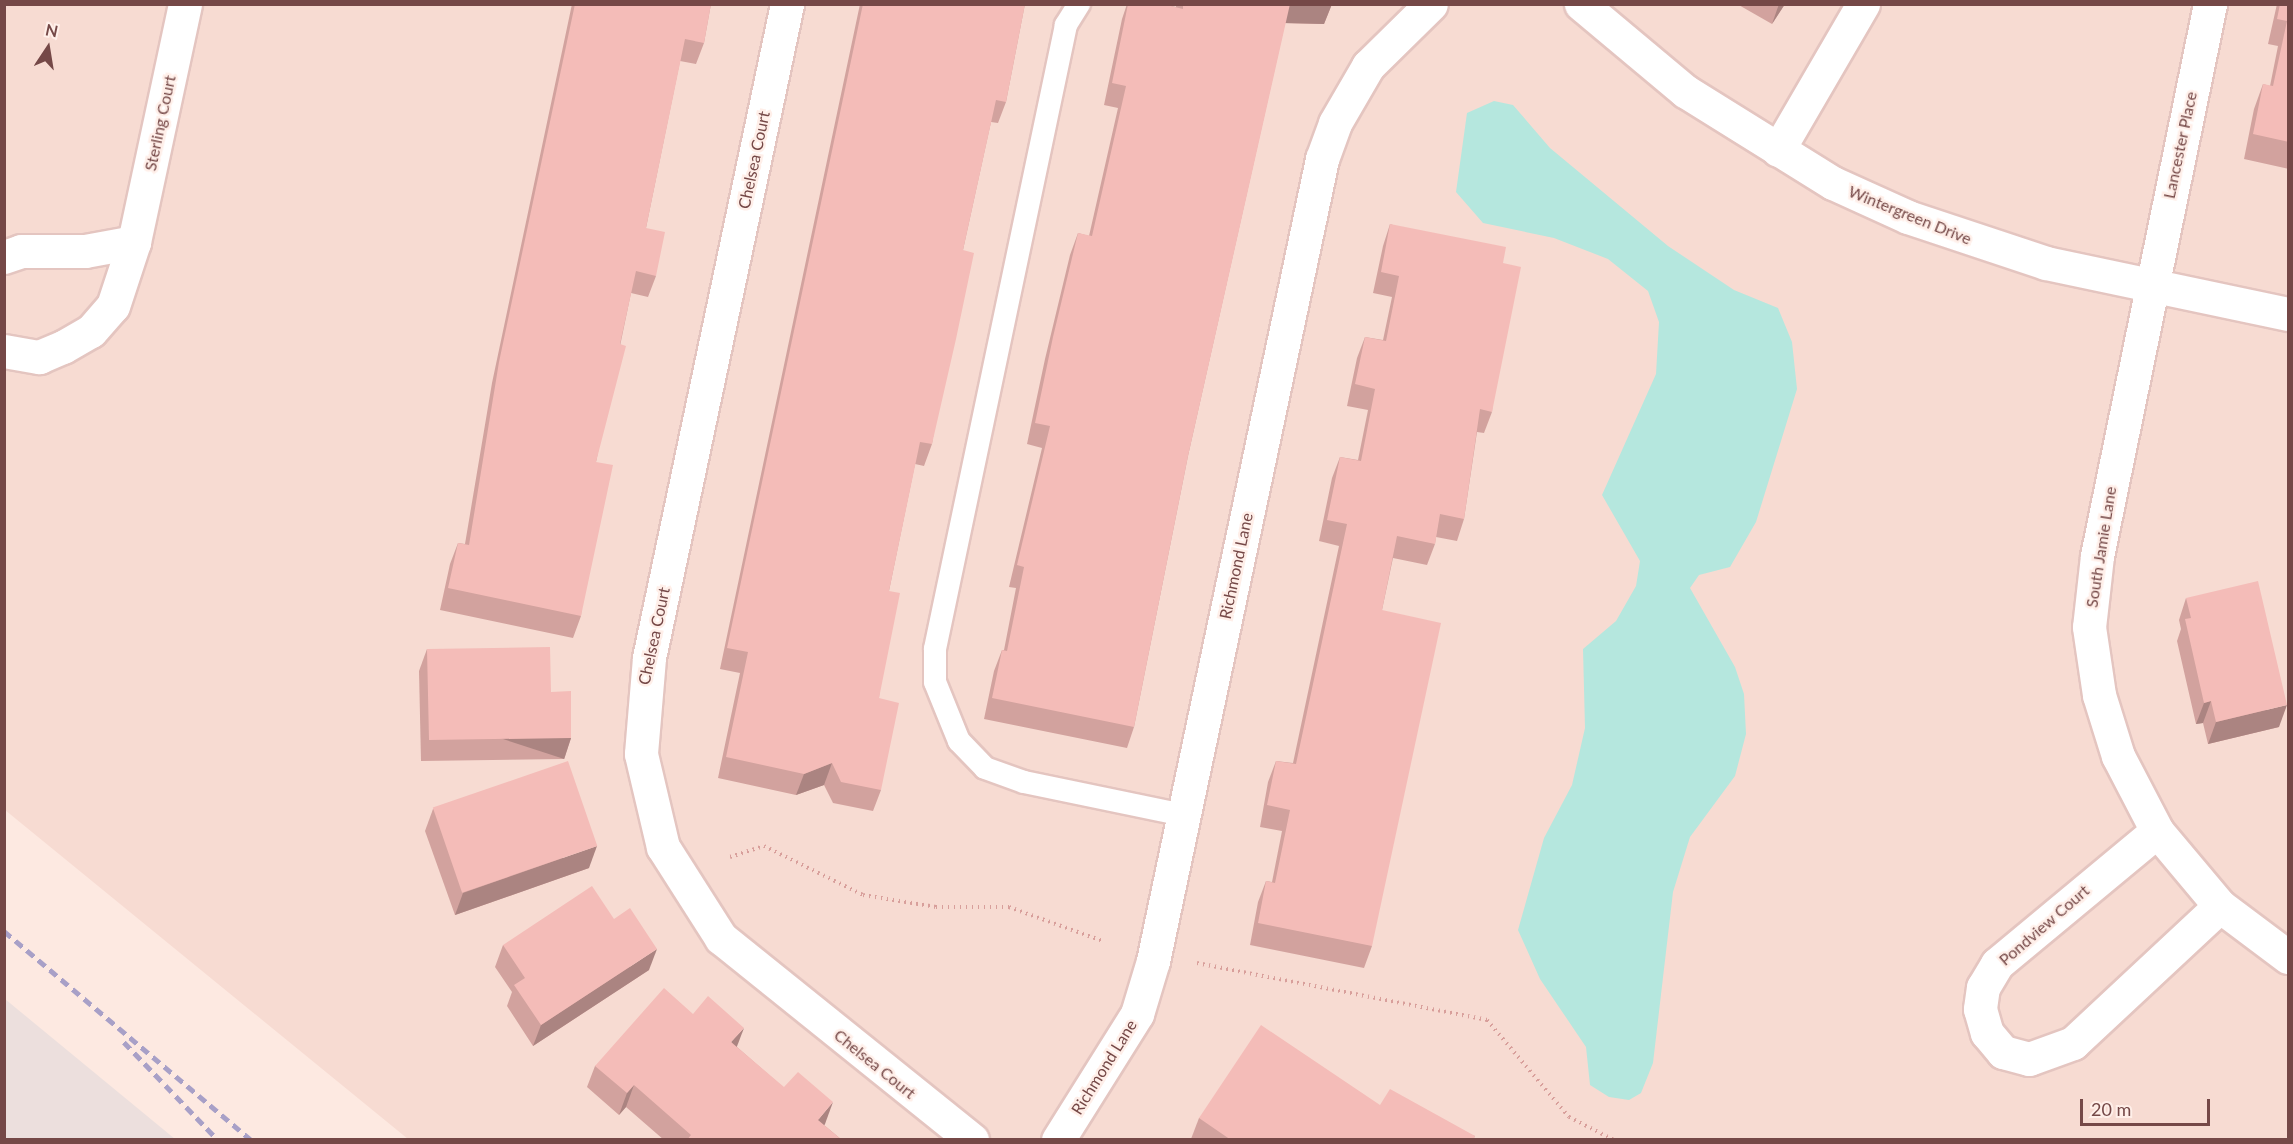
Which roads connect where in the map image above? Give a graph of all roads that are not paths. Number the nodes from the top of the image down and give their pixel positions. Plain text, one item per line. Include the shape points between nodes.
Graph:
1 (185, 4) edge
2 (787, 4) edge
3 (1079, 4) edge
4 (1431, 4) edge
5 (1581, 4) edge
6 (1863, 4) edge
7 (2210, 4) edge
8 (1778, 150) junction
9 (134, 242) junction
10 (4, 257) edge
11 (2150, 286) junction
12 (2289, 314) edge
13 (4, 351) edge
14 (1184, 815) junction
15 (2157, 831) junction
16 (2220, 906) junction
17 (2289, 957) edge
18 (972, 1140) edge
19 (1058, 1140) edge

1 - 9 street, Sterling Court
2 - 18 street, Chelsea Court via 649,658 640,719 643,764 663,847 721,938
3 - 14 lane via 1066,25 935,649 935,682 958,741 984,768 1024,782
4 - 14 street, Richmond Lane via 1368,66 1335,123 1322,159
5 - 8 street, Wintergreen Drive via 1685,91
6 - 8 street
7 - 11 street, Lancester Place
8 - 11 street, Wintergreen Drive via 1833,183 1908,217 2046,263
9 - 10 street via 85,251 21,251
9 - 13 street, Sterling Court via 112,306 91,331 39,357
11 - 12 street, Wintergreen Drive
11 - 15 street, South Jamie Lane via 2097,555 2089,627 2099,695 2118,756
14 - 19 street, Richmond Lane via 1137,1014
15 - 16 street, South Jamie Lane
15 - 16 street, Pondview Court via 1997,964 1983,987 1980,1009 1987,1033 2003,1052 2029,1059 2073,1043
16 - 17 street, South Jamie Lane

